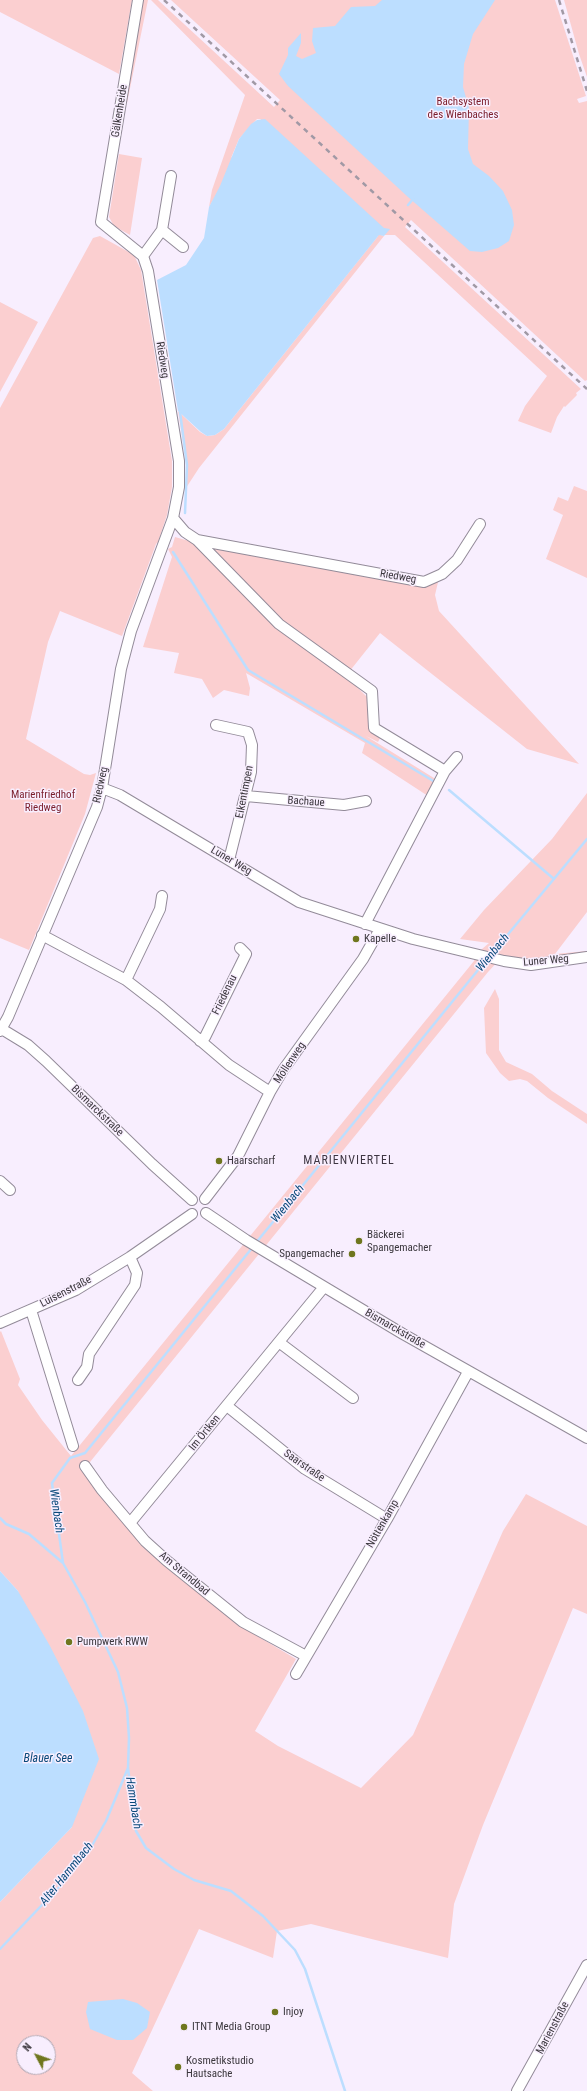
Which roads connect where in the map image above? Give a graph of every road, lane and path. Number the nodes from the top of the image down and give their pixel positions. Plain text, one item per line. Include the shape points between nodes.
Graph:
1 (138, 0) edge
2 (170, 176) dead end
3 (162, 230) junction
4 (183, 248) dead end
5 (143, 256) junction
6 (173, 518) junction
7 (480, 524) dead end
8 (168, 531) junction
9 (185, 532) junction
10 (197, 540) junction
11 (216, 725) dead end
12 (457, 757) dead end
13 (445, 771) junction
14 (102, 788) junction
15 (246, 796) junction
16 (366, 801) dead end
17 (229, 860) junction
18 (162, 896) dead end
19 (365, 924) junction
20 (380, 929) junction
21 (42, 935) junction
22 (240, 948) dead end
23 (587, 957) edge
24 (126, 980) junction
25 (1, 1029) edge
26 (200, 1041) junction
27 (270, 1092) junction
28 (0, 1181) edge
29 (10, 1190) dead end
30 (205, 1199) junction
31 (192, 1200) junction
32 (206, 1213) junction
33 (192, 1214) junction
34 (130, 1257) junction
35 (324, 1287) junction
36 (31, 1310) junction
37 (0, 1323) edge
38 (280, 1343) junction
39 (468, 1372) junction
40 (78, 1380) dead end
41 (353, 1398) dead end
42 (227, 1406) junction
43 (587, 1438) edge
44 (73, 1446) dead end
45 (85, 1466) dead end
46 (387, 1519) junction
47 (130, 1523) junction
48 (306, 1656) junction
49 (296, 1674) dead end
50 (587, 1965) edge
51 (517, 2091) edge

1 - 5 street, Gälkenheide via 101,222
2 - 3 street
3 - 4 street
3 - 5 street
5 - 6 street, Riedweg via 148,271 179,461 179,487
6 - 8 street, Riedweg
6 - 9 street, Riedweg
7 - 10 street, Riedweg via 457,560 442,574 424,582
8 - 9 street
8 - 14 street, Riedweg via 131,631 121,669
9 - 10 street, Riedweg
10 - 13 street, Riedweg via 279,624 372,691 374,728
11 - 15 street, Eikentimpen via 248,732 252,745 251,772
12 - 13 street
13 - 19 street
14 - 17 street, Luner Weg via 120,795
14 - 21 street, Riedweg via 97,807
15 - 16 street, Bachaue via 344,805
15 - 17 street, Eikentimpen
17 - 19 street, Luner Weg via 299,902
18 - 24 street via 160,909
19 - 20 street, Luner Weg
20 - 23 street, Luner Weg via 477,955 531,965
20 - 27 street, Möllenweg via 363,959
21 - 24 street
21 - 25 street, Riedweg
22 - 26 street, Friedenau via 246,954 205,1037
24 - 26 street
25 - 31 street, Bismarckstraße via 28,1045 46,1061
26 - 27 street via 239,1072
27 - 30 street, Möllenweg via 238,1156
28 - 29 street
30 - 31 street via 198,1197
30 - 32 street via 209,1206
31 - 33 street via 189,1207
32 - 33 street via 199,1216
32 - 35 street, Bismarckstraße
33 - 34 street, Luisenstraße
34 - 36 street, Luisenstraße via 76,1290
34 - 40 street via 137,1273 135,1285 89,1354 87,1367
35 - 38 street, Im Örtken
35 - 39 street, Bismarckstraße
36 - 37 street, Luisenstraße
36 - 44 street
38 - 41 street
38 - 42 street, Im Örtken
39 - 43 street, Bismarckstraße
39 - 46 street, Nöttenkamp
42 - 46 street, Saarstraße via 305,1469
42 - 47 street, Im Örtken
45 - 47 street, Am Strandbad
46 - 48 street, Nöttenkamp
47 - 48 street, Am Strandbad via 166,1560 243,1622
48 - 49 street, Nöttenkamp
50 - 51 street, Marienstraße

